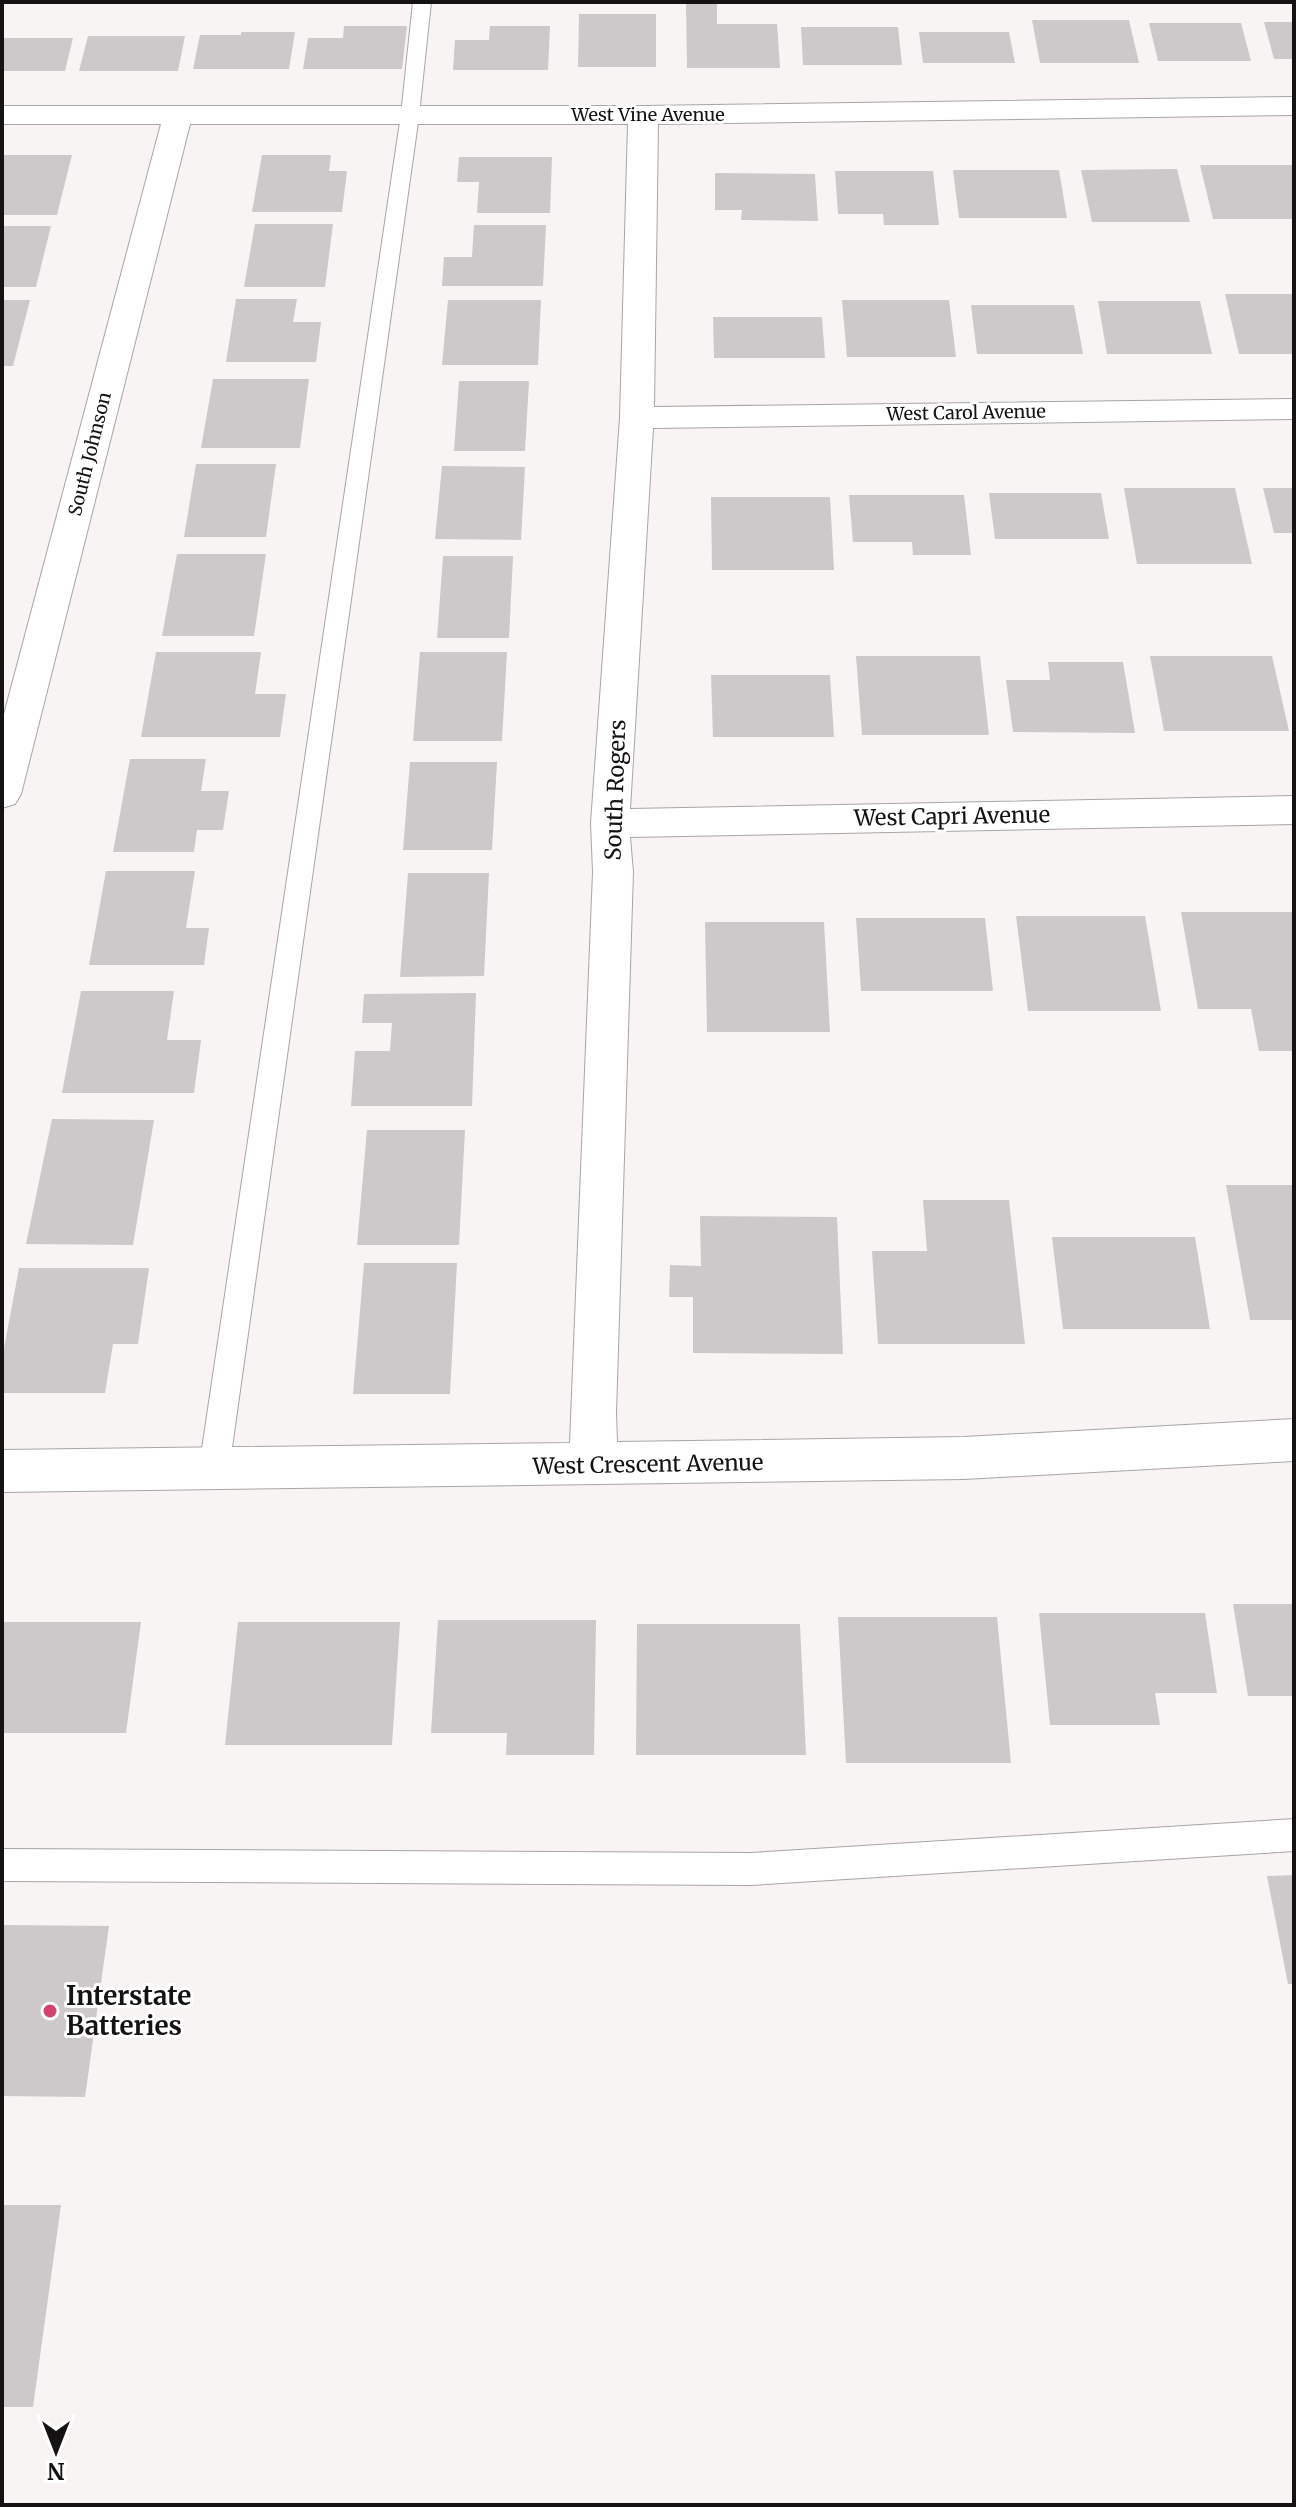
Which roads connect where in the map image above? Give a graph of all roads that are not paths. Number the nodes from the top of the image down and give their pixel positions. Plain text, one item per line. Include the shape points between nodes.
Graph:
1 (422, 2) edge
2 (1294, 106) edge
3 (2, 115) edge
4 (178, 115) junction
5 (410, 115) junction
6 (643, 115) junction
7 (1294, 409) edge
8 (637, 418) junction
9 (2, 794) edge
10 (1294, 810) edge
11 (610, 823) junction
12 (1294, 1440) edge
13 (594, 1465) junction
14 (214, 1469) junction
15 (2, 1471) edge
16 (1294, 1835) edge
17 (2, 1865) edge

1 - 5 lane
2 - 6 street, West Vine Avenue
3 - 4 street, West Vine Avenue
4 - 5 street, West Vine Avenue
4 - 9 street, South Johnson
5 - 6 street, West Vine Avenue
5 - 14 lane
6 - 8 street, South Rogers
7 - 8 street, West Carol Avenue
8 - 11 street, South Rogers
10 - 11 street, West Capri Avenue
11 - 13 street, South Rogers via 613,872
12 - 13 street, West Crescent Avenue via 964,1458
13 - 14 street, West Crescent Avenue
14 - 15 street, West Crescent Avenue
16 - 17 lane via 751,1869

